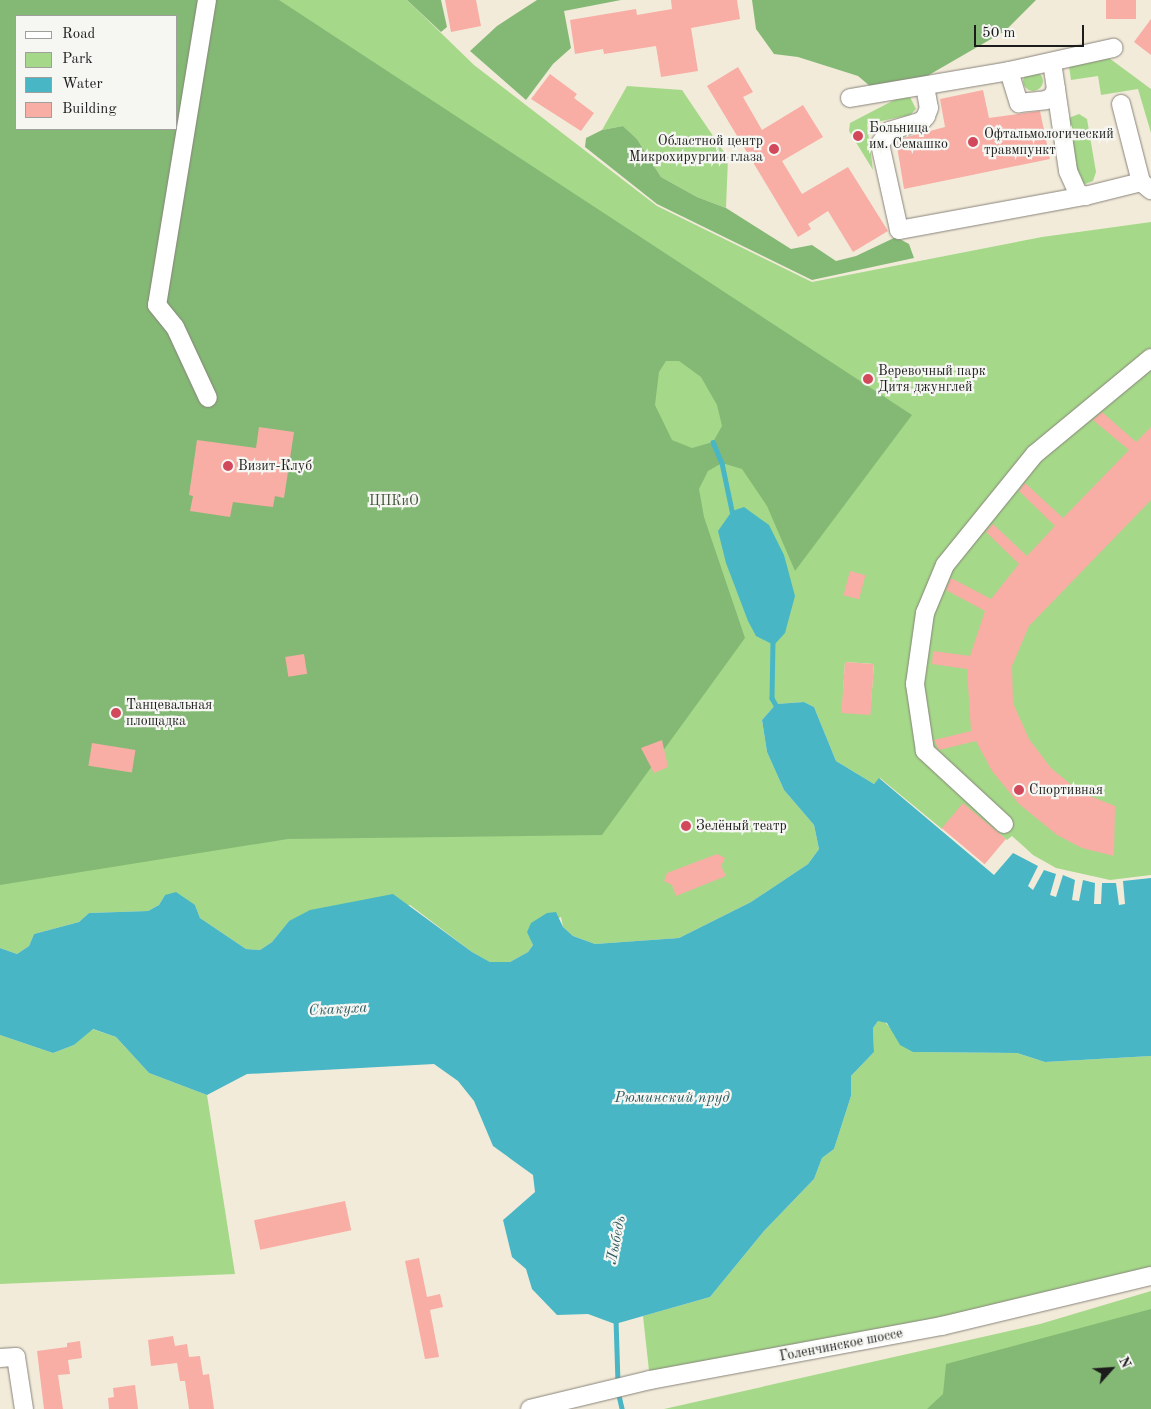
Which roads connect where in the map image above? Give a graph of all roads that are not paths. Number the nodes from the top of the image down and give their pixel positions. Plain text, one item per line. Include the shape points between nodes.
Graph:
1 (207, 0) edge
2 (1113, 48) dead end
3 (1052, 62) junction
4 (1009, 71) junction
5 (924, 86) junction
6 (1056, 89) junction
7 (850, 98) dead end
8 (1121, 104) dead end
9 (1146, 186) edge
10 (1085, 196) junction
11 (1151, 358) edge
12 (208, 398) dead end
13 (1004, 824) dead end
14 (1151, 1276) edge
15 (8, 1358) edge
16 (24, 1409) edge
17 (530, 1409) edge

1 - 12 street via 157,304 175,327
2 - 3 street
3 - 4 street
3 - 6 street
4 - 5 street
4 - 6 street via 1016,100 1023,105 1052,97
5 - 7 street
5 - 10 street via 929,108 926,116 922,121 888,131 880,144 898,230
6 - 10 street via 1068,171 1078,193
8 - 9 street
9 - 10 street
11 - 13 street via 1036,454 945,565 925,613 915,684 925,751
14 - 17 street, Голенчинское шоссе via 942,1326 626,1385
15 - 16 street

